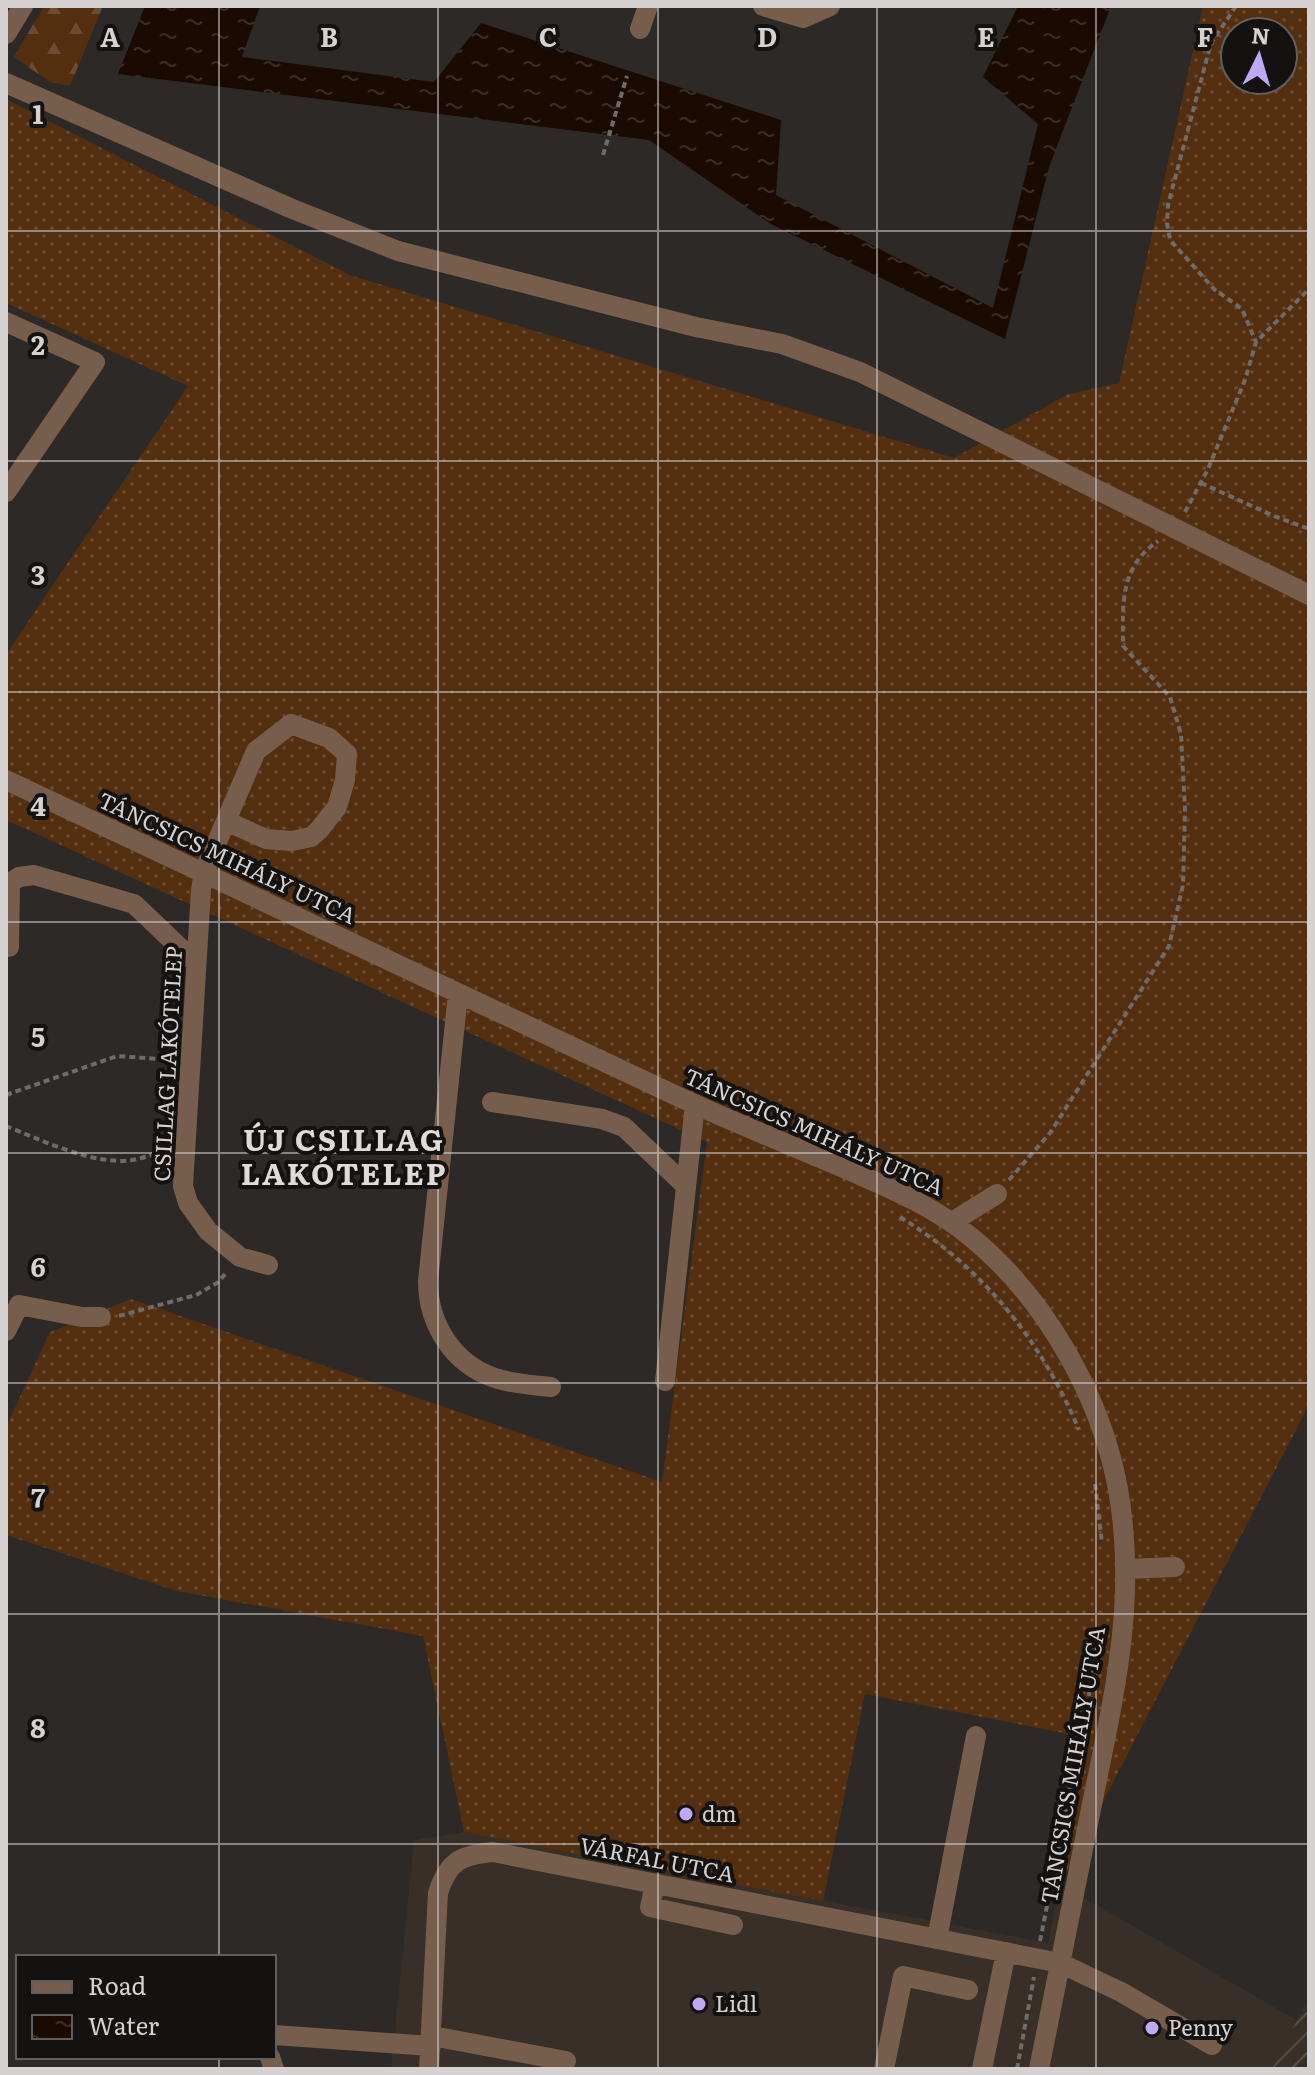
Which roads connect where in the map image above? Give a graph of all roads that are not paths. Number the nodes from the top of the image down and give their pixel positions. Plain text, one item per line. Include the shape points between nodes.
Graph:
1 (23, 6) edge
2 (648, 6) edge
3 (763, 6) edge
4 (830, 6) edge
5 (640, 29) dead end
6 (6, 34) edge
7 (6, 83) edge
8 (6, 322) edge
9 (6, 492) edge
10 (1309, 595) edge
11 (6, 780) edge
12 (226, 821) junction
13 (204, 872) junction
14 (9, 947) dead end
15 (196, 963) junction
16 (458, 994) junction
17 (492, 1102) dead end
18 (695, 1104) junction
19 (686, 1186) junction
20 (997, 1194) road end
21 (952, 1222) junction
22 (268, 1265) dead end
23 (101, 1317) road end
24 (6, 1331) edge
25 (665, 1381) dead end
26 (551, 1387) dead end
27 (1175, 1567) dead end
28 (1126, 1569) junction
29 (976, 1736) dead end
30 (655, 1884) junction
31 (733, 1925) dead end
32 (937, 1939) junction
33 (1006, 1952) junction
34 (1060, 1963) junction
35 (968, 1990) dead end
36 (276, 2035) edge
37 (432, 2041) junction
38 (1212, 2045) dead end
39 (566, 2061) dead end
40 (429, 2069) edge
41 (884, 2069) edge
42 (982, 2069) edge
43 (1039, 2069) edge

1 - 6 street
2 - 5 street
3 - 4 street via 803,18
7 - 10 street via 398,251 782,344 860,372
8 - 9 street via 95,362
11 - 13 street, TÁNCSICS MIHÁLY UTCA
12 - 12 street via 256,751 291,724 329,738 347,754 337,807 311,837 266,839
12 - 13 street, CSILLAG LAKÓTELEP
13 - 15 street, CSILLAG LAKÓTELEP
13 - 16 street, TÁNCSICS MIHÁLY UTCA
14 - 15 street via 10,883 34,875 134,904
15 - 22 street, CSILLAG LAKÓTELEP via 183,1186 208,1231 240,1257
16 - 18 street, TÁNCSICS MIHÁLY UTCA
16 - 26 street via 428,1299 445,1340 475,1368 508,1382
17 - 19 street via 593,1117 624,1127
18 - 19 street
18 - 21 street, TÁNCSICS MIHÁLY UTCA via 908,1196
19 - 25 street
20 - 21 street
21 - 28 street, TÁNCSICS MIHÁLY UTCA via 1027,1295 1083,1385 1111,1460
23 - 24 street via 19,1305
27 - 28 street
28 - 34 street, TÁNCSICS MIHÁLY UTCA via 1116,1687
29 - 32 street
30 - 31 street via 650,1907
30 - 32 street, VÁRFAL UTCA
30 - 37 street, VÁRFAL UTCA via 493,1852 459,1859 438,1893
32 - 33 street, VÁRFAL UTCA
33 - 34 street, VÁRFAL UTCA
33 - 42 street
34 - 38 street, VÁRFAL UTCA
34 - 43 street, TÁNCSICS MIHÁLY UTCA
35 - 41 street via 903,1976
36 - 37 street
37 - 39 street
37 - 40 street, VÁRFAL UTCA

